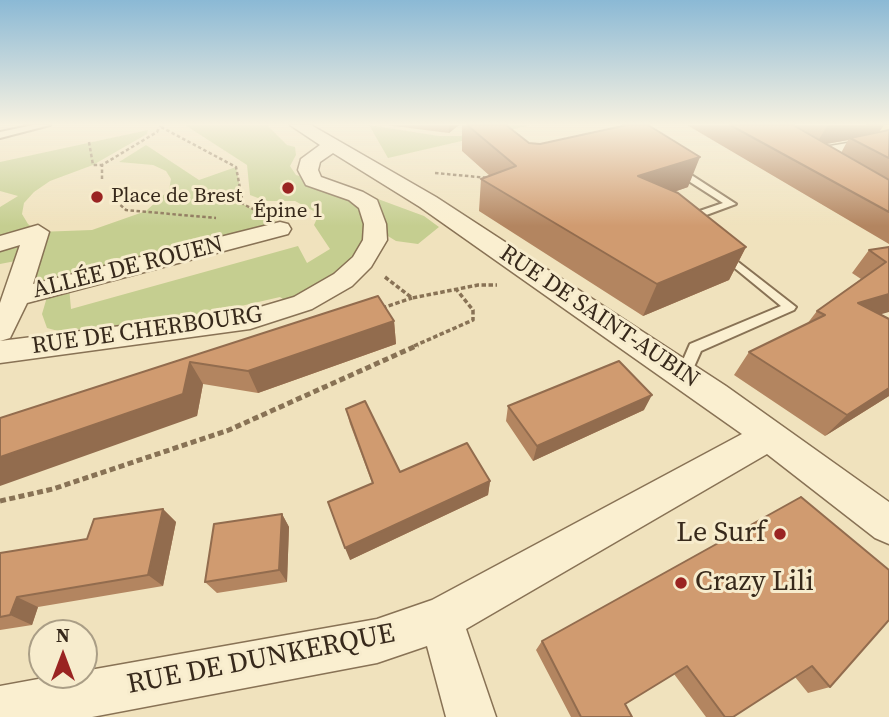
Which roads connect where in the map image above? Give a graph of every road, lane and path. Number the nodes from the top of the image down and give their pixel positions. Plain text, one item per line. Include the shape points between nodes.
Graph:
1 (92, 158) edge
2 (112, 158) edge
3 (220, 158) edge
4 (312, 158) edge
5 (354, 158) edge
6 (818, 158) edge
7 (661, 160) edge
8 (102, 165) junction
9 (372, 167) junction
10 (843, 173) edge
11 (492, 177) edge
12 (102, 179) dead end
13 (116, 201) dead end
14 (259, 213) dead end
15 (223, 219) dead end
16 (280, 229) dead end
17 (694, 229) edge
18 (0, 244) edge
19 (715, 246) edge
20 (362, 262) junction
21 (456, 289) junction
22 (506, 289) dead end
23 (16, 296) junction
24 (412, 298) junction
25 (373, 311) edge
26 (0, 331) edge
27 (0, 352) edge
28 (684, 374) junction
29 (768, 436) junction
30 (0, 501) edge
31 (889, 525) edge
32 (440, 619) junction
33 (0, 710) edge
34 (471, 717) edge

1 - 8 path via 93,165
2 - 8 path
3 - 14 path via 236,167 243,204
4 - 20 street, RUE DE CHERBOURG via 307,170 313,181 350,192 369,205 375,240
5 - 9 street, RUE DE SAINT-AUBIN
6 - 10 street
7 - 17 lane via 731,204 683,220
8 - 12 path
9 - 11 path
9 - 28 street, RUE DE SAINT-AUBIN
13 - 15 path via 126,210
16 - 23 street, ALLÉE DE ROUEN
18 - 23 street via 38,232
19 - 28 lane via 790,307 695,348
20 - 24 path
20 - 27 street, RUE DE CHERBOURG via 343,280 303,303 250,319
21 - 22 path via 497,285
21 - 24 path
21 - 30 path via 473,310 473,320 229,430 53,489
23 - 26 street
24 - 25 path
28 - 29 street, RUE DE SAINT-AUBIN
29 - 31 street, RUE DE SAINT-AUBIN
29 - 32 street, RUE DE DUNKERQUE
32 - 33 street, RUE DE DUNKERQUE via 377,641
32 - 34 street

